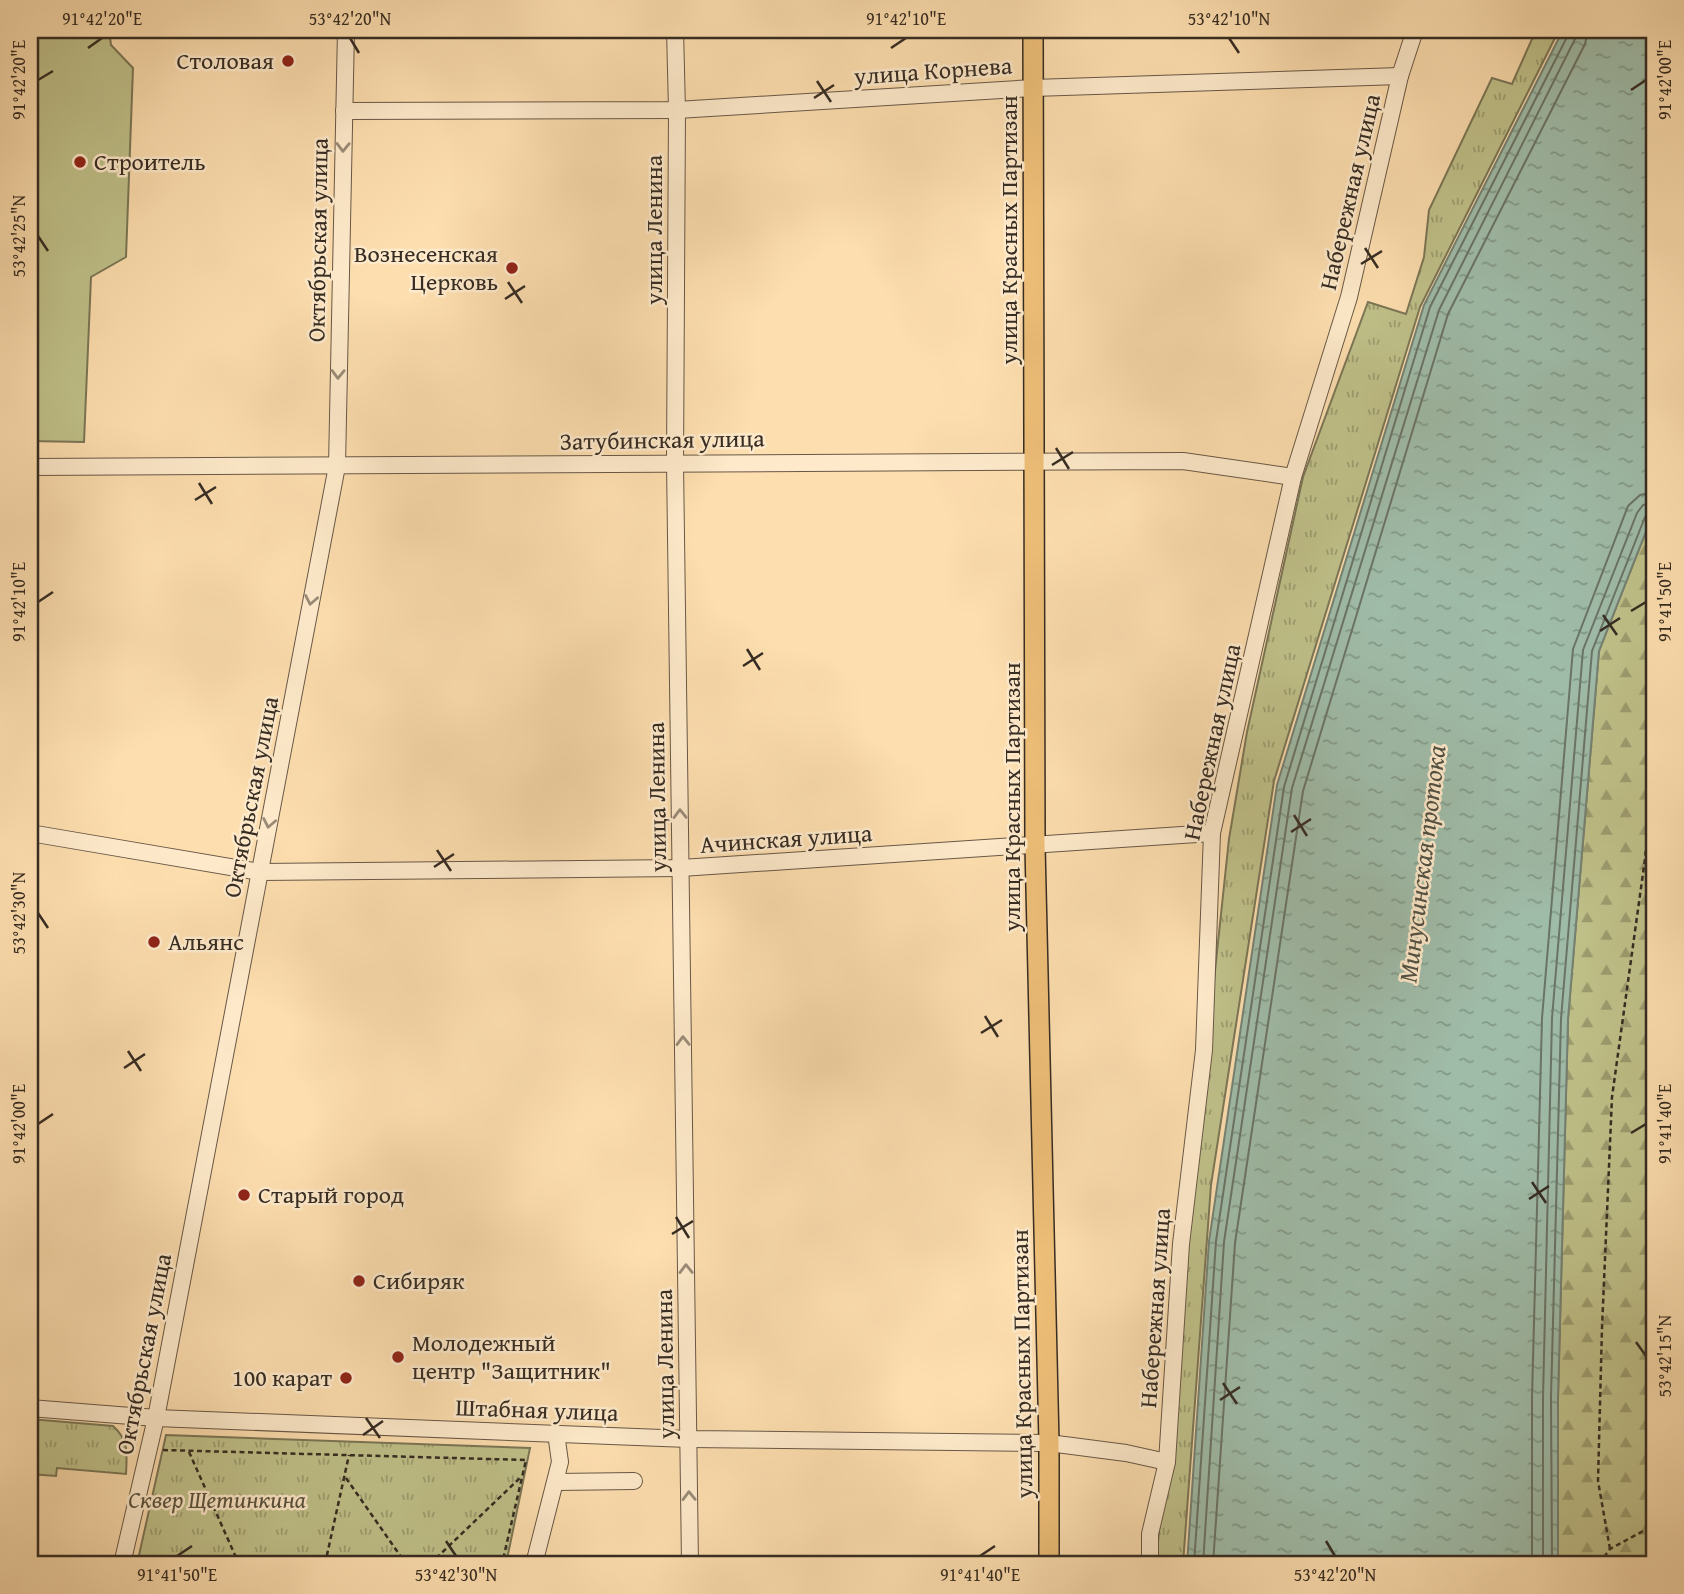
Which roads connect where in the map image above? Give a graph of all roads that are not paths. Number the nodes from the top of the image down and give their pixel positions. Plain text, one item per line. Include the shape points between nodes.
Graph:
1 (345, 30) edge
2 (676, 30) edge
3 (1033, 30) edge
4 (1415, 30) edge
5 (1400, 76) junction
6 (1033, 88) junction
7 (677, 110) junction
8 (344, 111) junction
9 (1035, 460) junction
10 (675, 463) junction
11 (30, 467) edge
12 (337, 467) junction
13 (1293, 477) junction
14 (30, 833) edge
15 (1212, 833) junction
16 (1035, 846) junction
17 (681, 868) junction
18 (260, 872) junction
19 (30, 1408) edge
20 (156, 1419) junction
21 (556, 1433) junction
22 (688, 1439) junction
23 (1049, 1443) junction
24 (1167, 1462) junction
25 (634, 1481) dead end
26 (556, 1482) junction
27 (122, 1564) edge
28 (534, 1564) edge
29 (690, 1564) edge
30 (1049, 1564) edge
31 (1150, 1564) edge

1 - 8 street, Октябрьская улица
2 - 7 street, улица Ленина
3 - 6 main road, улица Красных Партизан
4 - 5 street, Набережная улица
5 - 6 street, улица Корнева
5 - 13 street, Набережная улица via 1349,297
6 - 7 street, улица Корнева
6 - 9 main road, улица Красных Партизан
7 - 8 street, улица Корнева
7 - 10 street, улица Ленина
8 -> 12 street, Октябрьская улица
9 - 10 street, Затубинская улица
9 - 13 street, Затубинская улица via 1183,461
9 - 16 main road, улица Красных Партизан
10 - 12 street, Затубинская улица
17 -> 10 street, улица Ленина
11 - 12 street, Затубинская улица
12 -> 18 street, Октябрьская улица
13 - 15 street, Набережная улица
14 - 18 street, Ачинская улица
15 - 16 street, Ачинская улица
15 - 24 street, Набережная улица via 1204,1050 1181,1244
16 - 17 street, Ачинская улица
16 - 23 main road, улица Красных Партизан
17 - 18 street, Ачинская улица
22 -> 17 street, улица Ленина
18 - 20 street, Октябрьская улица
19 - 20 street, Штабная улица
20 - 21 street, Штабная улица
20 - 27 street, Октябрьская улица
21 - 22 street, Штабная улица
21 - 26 street via 560,1462
22 - 23 street, Штабная улица
29 -> 22 street, улица Ленина
23 - 24 street, Штабная улица
23 - 30 main road, улица Красных Партизан
24 - 31 street, Набережная улица via 1150,1534
25 - 26 street
26 - 28 street

